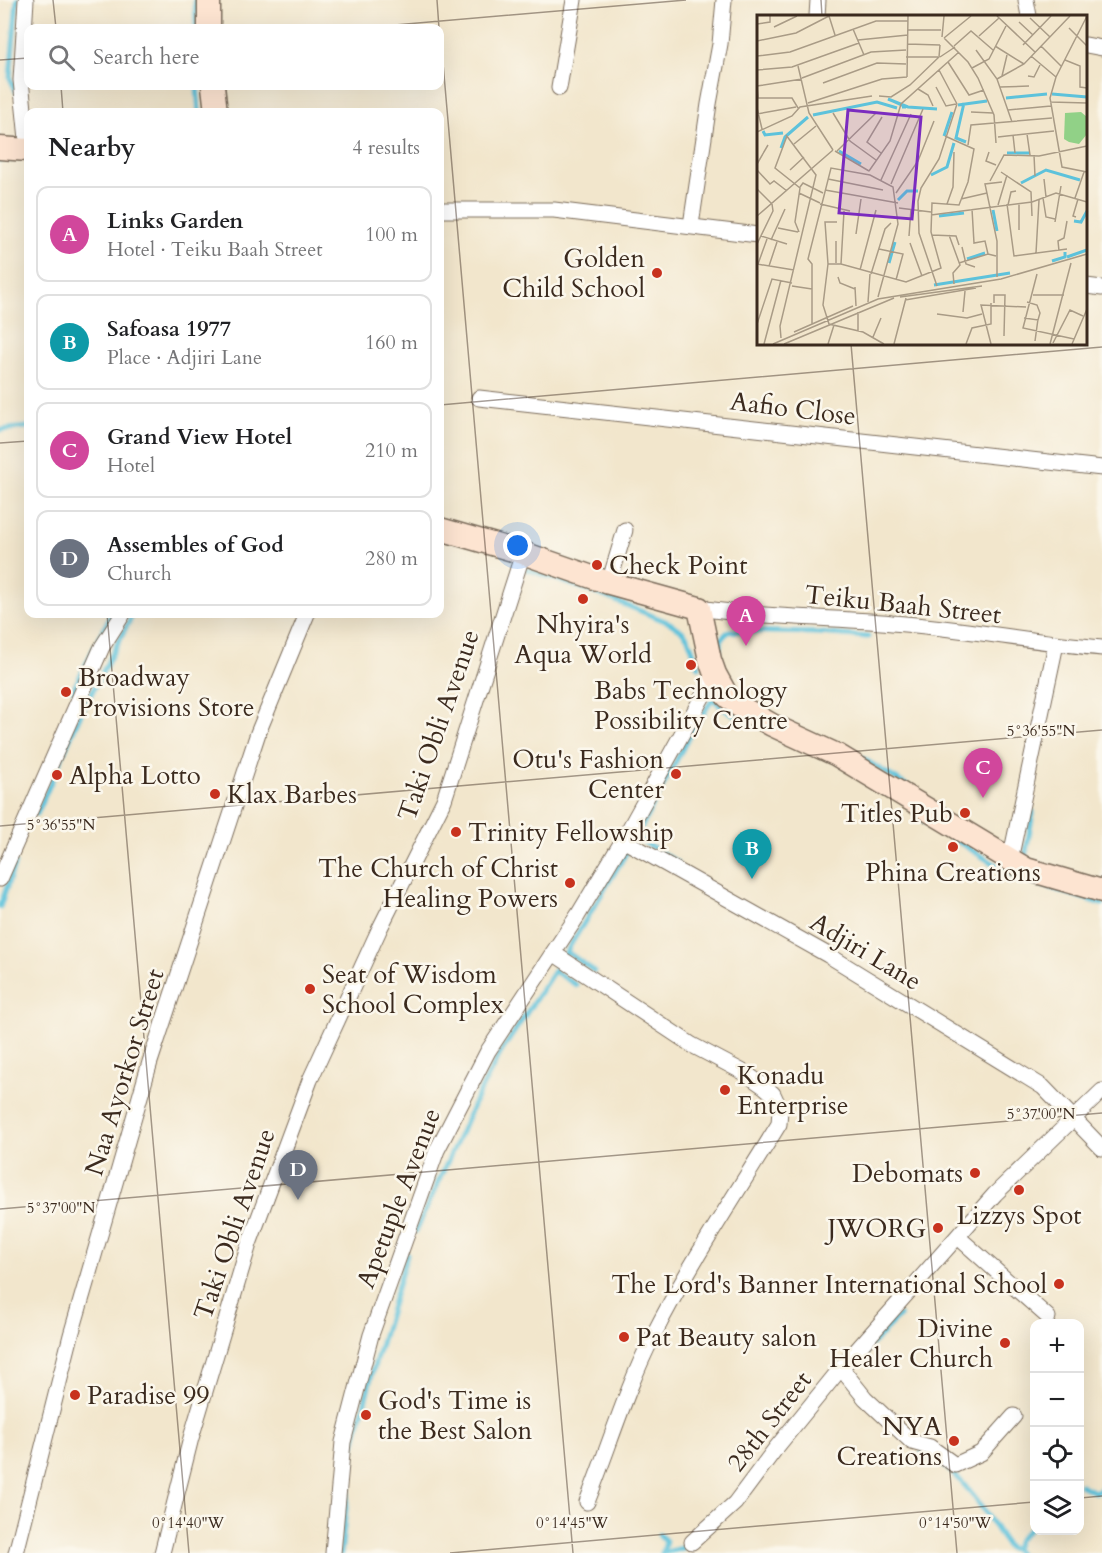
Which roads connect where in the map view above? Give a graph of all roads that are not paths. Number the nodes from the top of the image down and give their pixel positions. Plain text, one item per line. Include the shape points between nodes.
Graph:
1 (26, 0) edge
2 (209, 0) edge
3 (574, 0) edge
4 (724, 0) edge
5 (818, 0) edge
6 (1026, 0) edge
7 (817, 15) edge
8 (1029, 15) edge
9 (24, 24) edge
10 (210, 24) edge
11 (24, 32) edge
12 (1087, 45) edge
13 (1102, 48) edge
14 (559, 88) dead end
15 (213, 90) edge
16 (216, 108) edge
17 (24, 110) edge
18 (0, 148) edge
19 (24, 149) edge
20 (444, 210) edge
21 (691, 225) junction
22 (757, 235) edge
23 (1087, 286) edge
24 (1102, 288) edge
25 (479, 398) dead end
26 (1102, 468) edge
27 (444, 530) edge
28 (625, 530) dead end
29 (523, 553) junction
30 (609, 583) junction
31 (699, 608) junction
32 (120, 618) edge
33 (305, 618) edge
34 (1056, 644) junction
35 (1102, 648) edge
36 (715, 674) junction
37 (623, 840) junction
38 (1010, 860) junction
39 (0, 879) edge
40 (1102, 891) edge
41 (553, 953) junction
42 (1102, 1091) edge
43 (1072, 1119) junction
44 (1102, 1148) edge
45 (958, 1237) junction
46 (1048, 1317) dead end
47 (841, 1368) junction
48 (1014, 1416) dead end
49 (587, 1502) dead end
50 (692, 1542) dead end
51 (16, 1553) edge
52 (162, 1553) edge
53 (333, 1553) edge

1 - 9 street
2 - 10 street
3 - 14 street
4 - 21 street
5 - 7 street
6 - 8 street
11 - 17 street
12 - 13 street
15 - 16 street
18 - 19 street
20 - 21 street via 554,210
21 - 22 street
23 - 24 street
25 - 26 street, Aafio Close
27 - 29 street
28 - 30 street
29 - 30 street
29 - 52 street, Taki Obli Avenue via 444,800 310,1080 249,1244 191,1438
30 - 31 street
31 - 34 street, Teiku Baah Street via 734,614 893,623
31 - 36 street
32 - 39 street via 102,647
33 - 51 street, Naa Ayorkor Street via 258,733 150,1062 71,1335
34 - 35 street, Teiku Baah Street
34 - 38 street
36 - 37 street, Apetuple Avenue
36 - 38 street via 727,696 739,706 837,755
37 - 41 street, Apetuple Avenue
37 - 43 street, Adjiri Lane via 828,955 1043,1088
38 - 40 street via 1026,869
41 - 49 street via 692,1045 751,1077 773,1094 780,1109 779,1124 653,1336 631,1382
41 - 53 street, Apetuple Avenue via 488,1051 437,1150 371,1335 343,1442
42 - 43 street, 28th Street
43 - 44 street, Adjiri Lane
43 - 45 street, 28th Street via 995,1194
45 - 46 street
45 - 47 street, 28th Street
47 - 48 street via 865,1398 912,1442 930,1447 955,1465 981,1453
47 - 50 street, 28th Street via 735,1503

